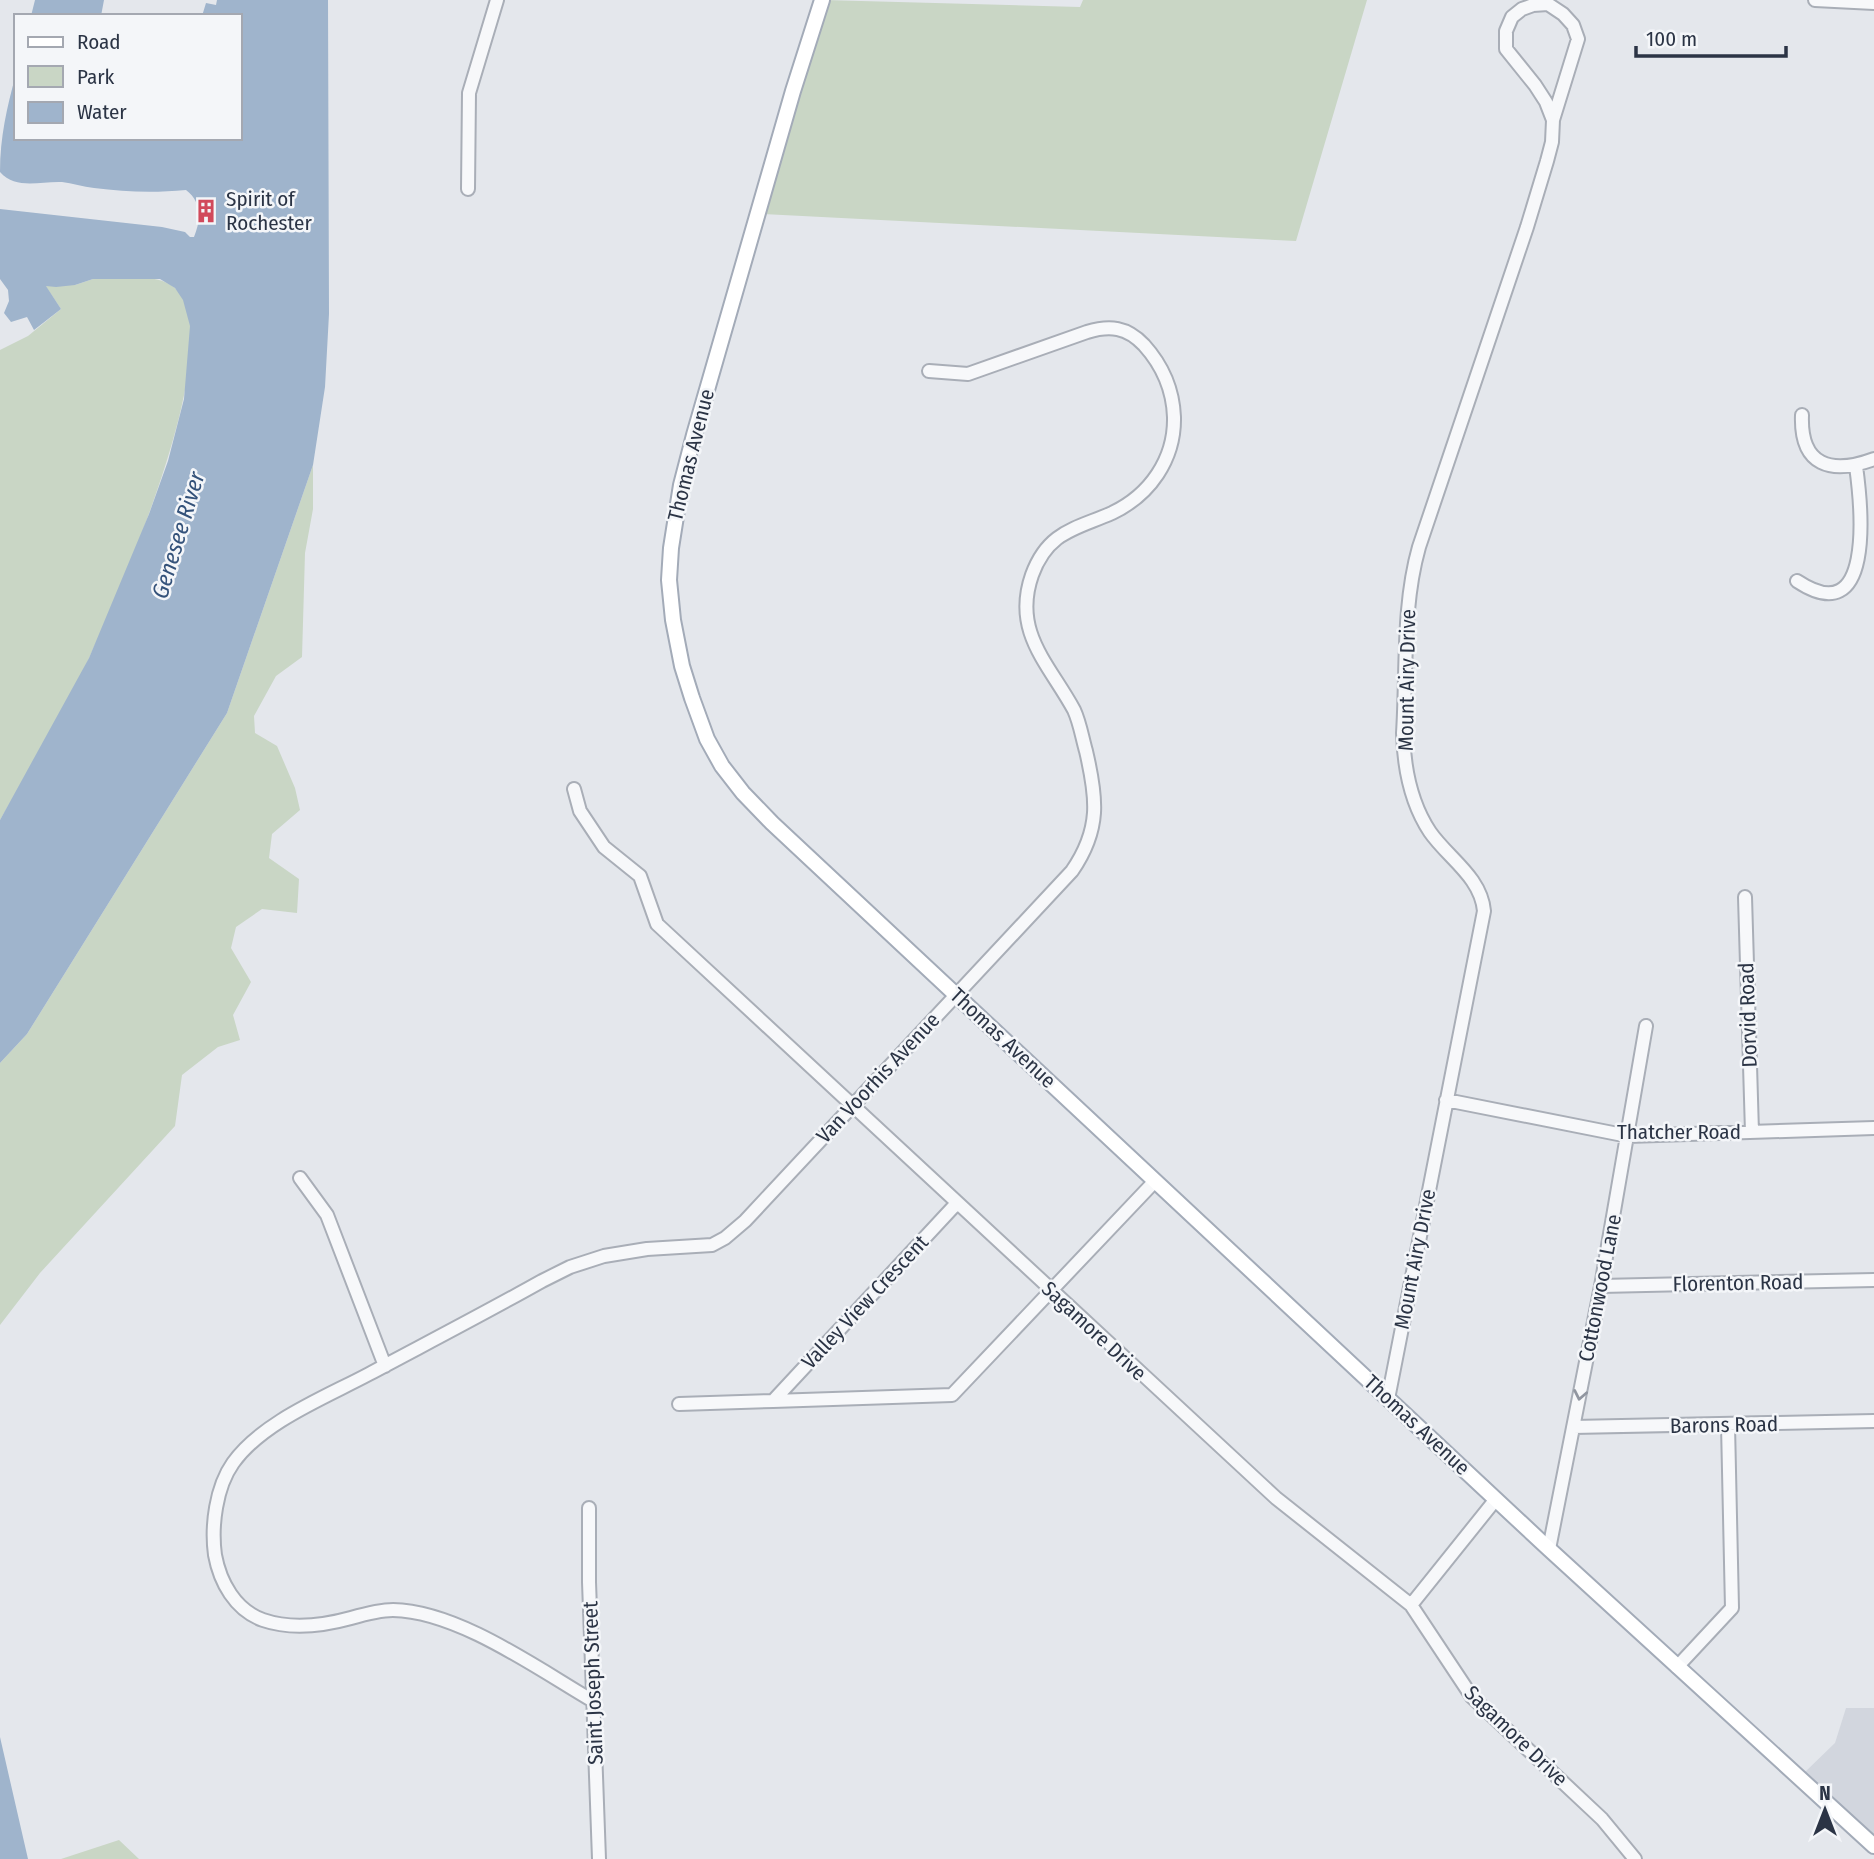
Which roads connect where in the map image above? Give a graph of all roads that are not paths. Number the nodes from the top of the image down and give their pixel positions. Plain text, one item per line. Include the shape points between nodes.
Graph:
1 (498, 0) edge
2 (822, 0) edge
3 (1815, 0) edge
4 (1874, 3) edge
5 (1553, 120) junction
6 (468, 189) dead end
7 (929, 371) dead end
8 (1802, 415) dead end
9 (1874, 459) edge
10 (1856, 466) junction
11 (1797, 581) dead end
12 (574, 789) dead end
13 (1745, 897) dead end
14 (957, 995) junction
15 (1647, 1026) dead end
16 (1446, 1100) junction
17 (852, 1106) junction
18 (1874, 1128) edge
19 (1752, 1132) junction
20 (1628, 1136) junction
21 (300, 1178) dead end
22 (1155, 1181) junction
23 (957, 1203) junction
24 (1874, 1280) edge
25 (1601, 1286) junction
26 (1052, 1291) junction
27 (385, 1366) junction
28 (1388, 1398) junction
29 (773, 1401) junction
30 (679, 1404) dead end
31 (1874, 1422) edge
32 (1728, 1425) junction
33 (1573, 1427) junction
34 (1496, 1499) junction
35 (589, 1508) dead end
36 (1549, 1549) junction
37 (1411, 1605) junction
38 (1677, 1667) junction
39 (593, 1702) junction
40 (1874, 1846) edge
41 (599, 1859) edge
42 (1635, 1859) edge

1 - 6 street via 469,93
2 - 14 main road, Thomas Avenue via 682,481 671,548 673,620 682,666 707,739 743,793
3 - 4 street
5 - 5 street, Mount Airy Drive via 1578,39 1563,15 1548,4 1533,5 1512,17 1506,49 1535,85
5 - 16 street, Mount Airy Drive via 1548,160 1410,582 1403,733 1411,792 1431,833 1475,884 1483,902
7 - 14 street, Van Voorhis Avenue via 968,374 1087,332 1115,328 1133,335 1151,353 1167,380 1174,410 1173,439 1153,481 1126,505 1066,531 1033,573 1027,592 1029,629 1079,722 1094,790 1094,824 1072,871
8 - 10 street via 1804,444 1815,457 1831,466
9 - 10 street
10 - 11 street via 1863,516 1855,581 1832,594
12 - 17 street, Sagamore Drive via 580,811 604,847 640,876 657,924
13 - 19 street, Dorvid Road
14 - 17 street, Van Voorhis Avenue
14 - 22 main road, Thomas Avenue
15 - 20 street, Cottonwood Lane
16 - 20 street, Thatcher Road
16 - 28 street, Mount Airy Drive
17 - 23 street, Sagamore Drive
17 - 27 street, Van Voorhis Avenue via 725,1238 712,1245 604,1256 570,1267
18 - 19 street, Thatcher Road
19 - 20 street, Thatcher Road
20 - 25 street, Cottonwood Lane
21 - 27 street via 327,1216
22 - 26 street, Valley View Crescent
22 - 28 main road, Thomas Avenue
23 - 26 street, Sagamore Drive
23 - 29 street, Valley View Crescent
24 - 25 street, Florenton Road
25 -> 33 street, Cottonwood Lane
26 - 29 street, Valley View Crescent via 952,1395
26 - 37 street, Sagamore Drive via 1276,1498
27 - 39 street, Van Voorhis Avenue via 277,1424 257,1437 232,1464 217,1502 214,1544 231,1596 259,1619 300,1627 388,1610 428,1615 481,1637
28 - 34 main road, Thomas Avenue
29 - 30 street, Valley View Crescent
31 - 32 street, Barons Road
32 - 33 street, Barons Road
32 - 38 street via 1732,1608
33 - 36 street, Cottonwood Lane
34 - 36 main road, Thomas Avenue
34 - 37 street
35 - 39 street, Saint Joseph Street
36 - 38 main road, Thomas Avenue
37 - 42 street, Sagamore Drive via 1472,1697 1602,1819
38 - 40 main road, Thomas Avenue
39 - 41 street, Saint Joseph Street

